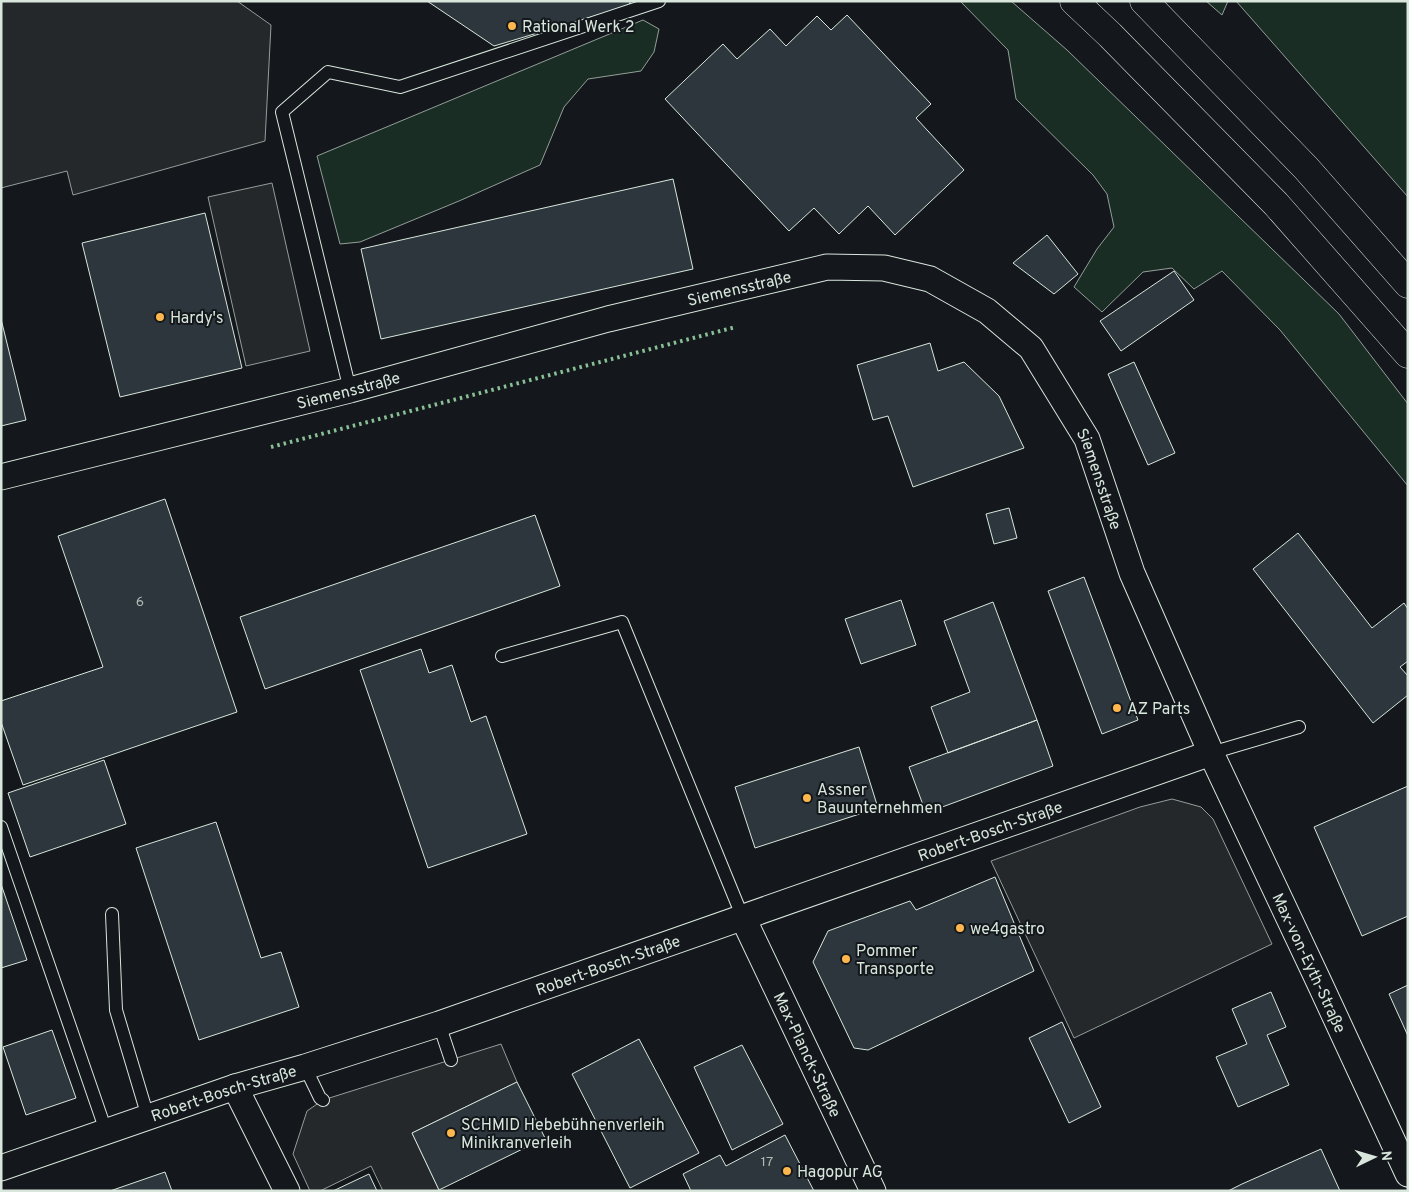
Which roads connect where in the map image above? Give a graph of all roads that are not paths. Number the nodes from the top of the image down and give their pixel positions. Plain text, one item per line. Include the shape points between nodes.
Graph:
1 (659, 1) edge
2 (1074, 1) edge
3 (1144, 1) edge
4 (1408, 284) edge
5 (1408, 354) edge
6 (350, 390) junction
7 (1, 477) edge
8 (502, 656) dead end
9 (1299, 727) dead end
10 (1211, 753) junction
11 (1, 827) edge
12 (112, 914) dead end
13 (742, 918) junction
14 (439, 1024) junction
15 (451, 1060) dead end
16 (306, 1067) junction
17 (235, 1087) junction
18 (323, 1100) dead end
19 (148, 1117) junction
20 (106, 1131) junction
21 (1, 1168) edge
22 (1408, 1174) edge
23 (287, 1191) edge
24 (873, 1191) edge

1 - 6 lane via 400,87 328,72 282,112
2 - 5 highway via 1276,204
3 - 4 highway via 1306,168
6 - 7 street, Siemensstraße
6 - 10 street, Siemensstraße via 608,319 827,267 884,268 930,279 987,311 1031,348 1088,438 1132,573
8 - 13 lane via 622,622
9 - 10 lane
10 - 13 street, Robert-Bosch-Straße
10 - 22 street, Max-von-Eyth-Straße
11 - 20 lane
12 - 19 lane via 116,1010
13 - 14 street, Robert-Bosch-Straße
13 - 24 street, Max-Planck-Straße
14 - 15 lane
14 - 16 street, Robert-Bosch-Straße
16 - 17 street, Robert-Bosch-Straße
16 - 18 lane
17 - 19 street, Robert-Bosch-Straße
17 - 23 street
19 - 20 street, Robert-Bosch-Straße
20 - 21 street, Robert-Bosch-Straße

